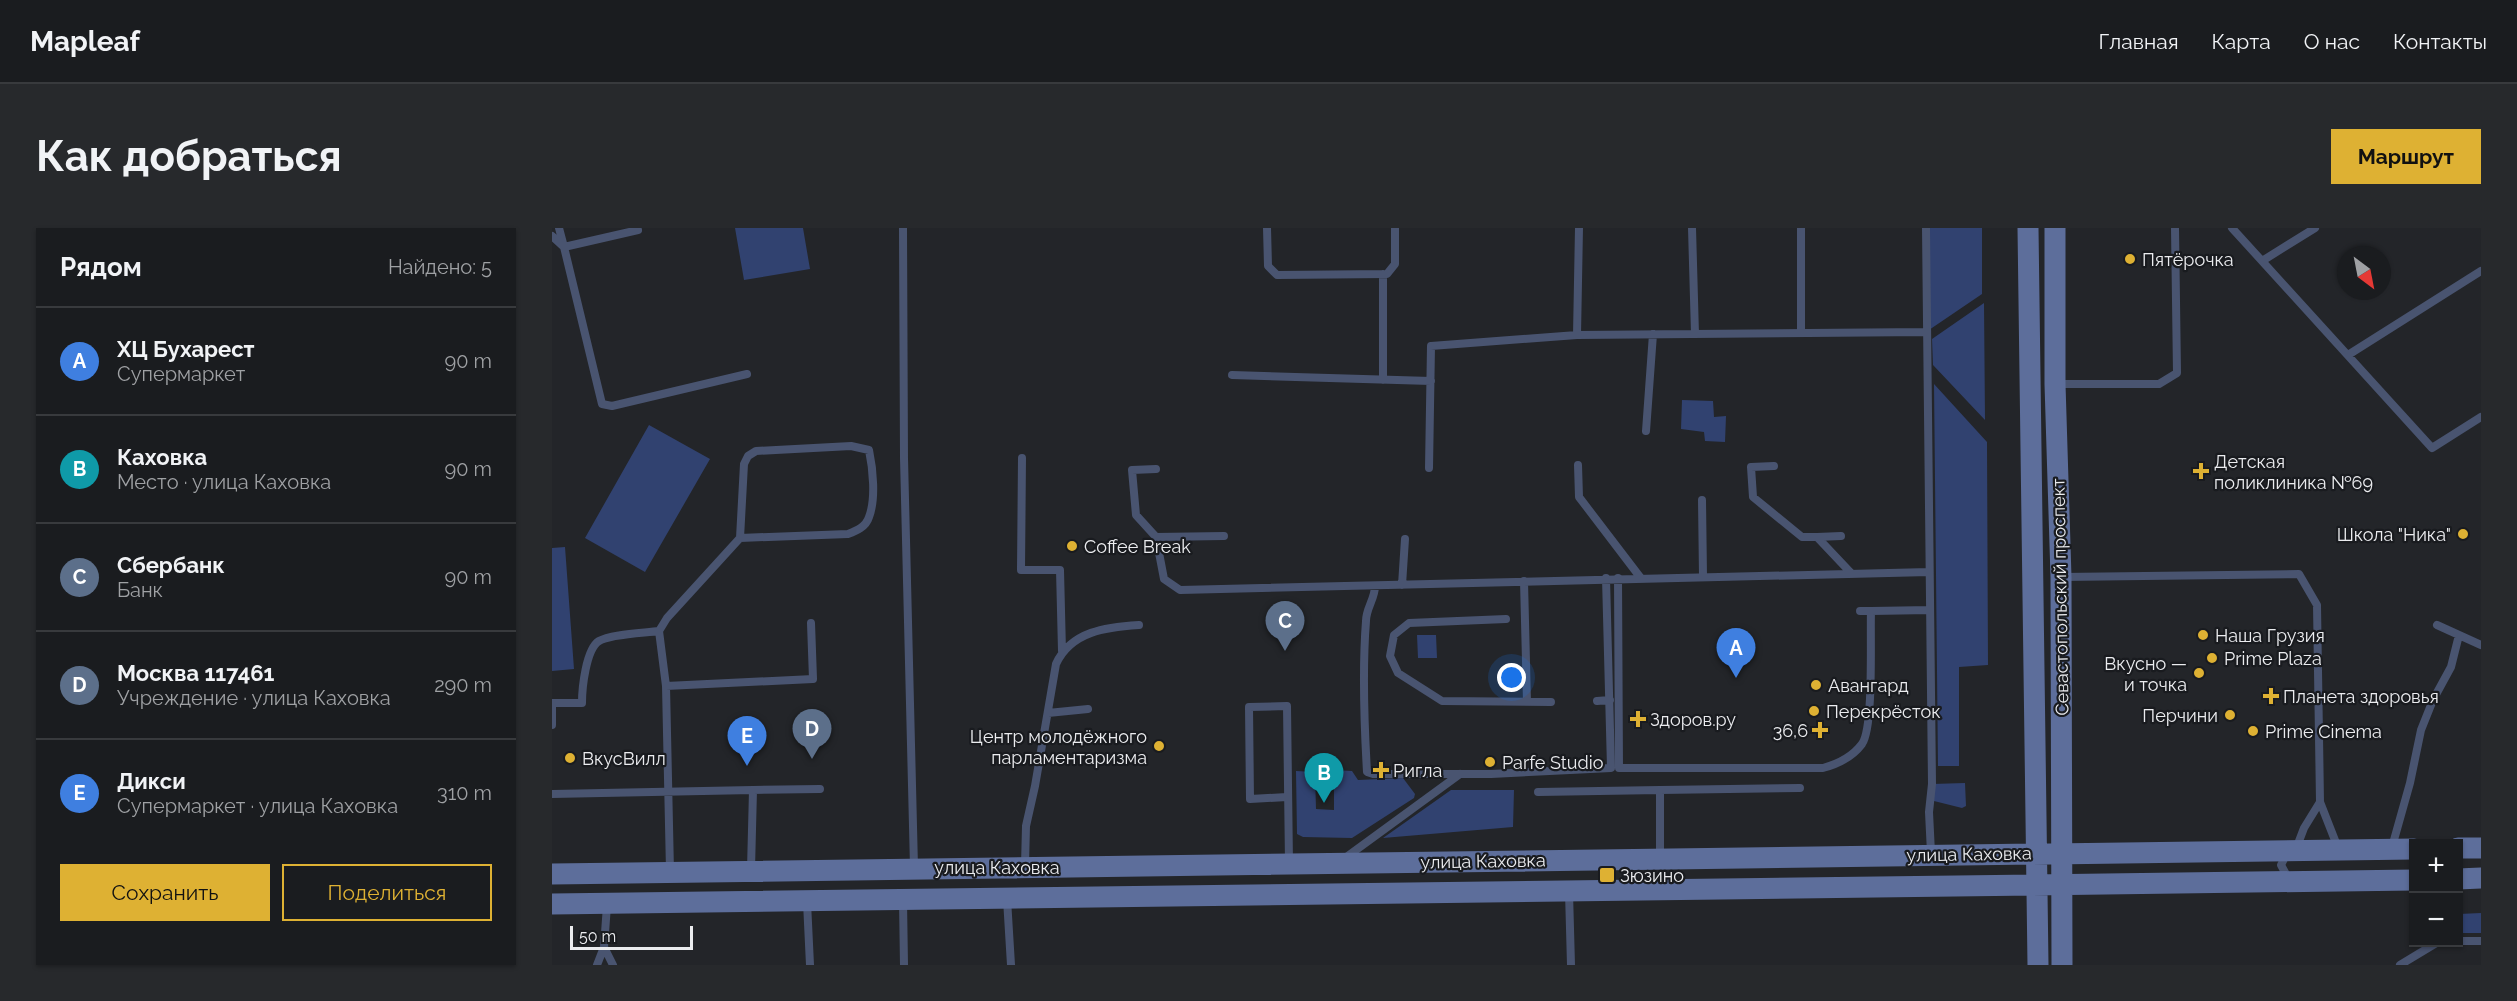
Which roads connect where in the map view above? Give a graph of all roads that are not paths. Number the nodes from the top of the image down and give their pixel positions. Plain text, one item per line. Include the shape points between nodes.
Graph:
1 (560, 228) edge
2 (903, 228) edge
3 (1267, 228) edge
4 (1395, 228) edge
5 (1579, 228) edge
6 (1692, 228) edge
7 (1801, 228) edge
8 (1926, 228) edge
9 (2028, 228) edge
10 (2055, 228) edge
11 (2175, 228) edge
12 (2232, 228) edge
13 (2315, 228) edge
14 (638, 230) dead end
15 (552, 236) edge
16 (564, 247) junction
17 (2262, 261) junction
18 (2481, 271) edge
19 (1383, 274) junction
20 (1926, 332) junction
21 (1801, 333) junction
22 (1653, 334) junction
23 (1695, 334) junction
24 (1577, 335) junction
25 (2348, 355) junction
26 (747, 374) dead end
27 (1232, 375) dead end
28 (1383, 380) junction
29 (1431, 381) junction
30 (2055, 384) junction
31 (2481, 417) edge
32 (1646, 431) dead end
33 (1022, 458) dead end
34 (1578, 465) dead end
35 (1774, 466) dead end
36 (1429, 468) dead end
37 (1156, 469) dead end
38 (1702, 500) dead end
39 (1224, 536) dead end
40 (1841, 536) dead end
41 (1156, 537) junction
42 (1817, 537) junction
43 (740, 538) junction
44 (1405, 539) dead end
45 (1929, 572) junction
46 (1851, 573) junction
47 (1703, 576) junction
48 (2061, 577) junction
49 (1606, 578) junction
50 (1618, 578) junction
51 (1640, 578) junction
52 (1524, 581) junction
53 (1402, 585) junction
54 (1376, 586) junction
55 (1930, 610) junction
56 (1860, 611) dead end
57 (1871, 611) junction
58 (1506, 619) dead end
59 (811, 623) dead end
60 (1139, 625) dead end
61 (2437, 625) dead end
62 (659, 631) junction
63 (2459, 635) junction
64 (2481, 645) edge
65 (1062, 651) junction
66 (666, 686) junction
67 (1610, 700) junction
68 (1597, 701) dead end
69 (1527, 702) junction
70 (1551, 702) dead end
71 (1088, 709) dead end
72 (1048, 713) junction
73 (552, 725) edge
74 (1460, 774) junction
75 (1800, 788) dead end
76 (820, 789) dead end
77 (668, 790) junction
78 (753, 790) junction
79 (1659, 790) junction
80 (1538, 792) dead end
81 (552, 794) edge
82 (1287, 797) junction
83 (2320, 802) junction
84 (2463, 848) edge
85 (2481, 848) edge
86 (2391, 849) junction
87 (2409, 849) edge
88 (2295, 850) junction
89 (2339, 850) junction
90 (2061, 852) junction
91 (2038, 853) junction
92 (1932, 854) junction
93 (1660, 859) junction
94 (1337, 863) junction
95 (1289, 864) junction
96 (914, 867) junction
97 (1025, 867) junction
98 (752, 870) junction
99 (670, 872) junction
100 (552, 874) edge
101 (2481, 878) edge
102 (2463, 879) edge
103 (2409, 880) edge
104 (2294, 881) junction
105 (2061, 884) junction
106 (2038, 885) junction
107 (1569, 891) junction
108 (902, 898) junction
109 (1007, 898) junction
110 (807, 900) junction
111 (607, 903) junction
112 (552, 904) edge
113 (2463, 941) edge
114 (2481, 941) edge
115 (604, 947) junction
116 (2430, 947) edge
117 (597, 965) edge
118 (614, 965) edge
119 (810, 965) edge
120 (904, 965) edge
121 (1011, 965) edge
122 (1571, 965) edge
123 (2038, 965) edge
124 (2062, 965) edge
125 (2400, 965) edge

1 - 16 lane
2 - 96 lane
3 - 19 lane via 1268,267 1277,275
4 - 19 lane via 1395,264 1392,271
5 - 24 lane
6 - 23 lane
7 - 21 lane
8 - 20 lane
9 - 91 main road, Севастопольский проспект
10 - 30 main road, Севастопольский проспект
11 - 30 lane via 2177,373 2159,384
12 - 17 lane
13 - 17 lane
14 - 16 lane
15 - 16 lane
16 - 26 lane via 602,404 612,406
17 - 25 lane
18 - 25 lane
19 - 28 lane
20 - 21 lane
20 - 45 lane
21 - 23 lane
22 - 23 lane
22 - 24 lane
22 - 32 lane
24 - 29 lane via 1431,346
25 - 31 lane via 2432,448
27 - 28 lane
28 - 29 lane
29 - 36 lane
30 - 48 main road, Севастопольский проспект
33 - 65 lane via 1021,570 1060,570
34 - 51 lane via 1579,497
35 - 42 lane via 1750,466 1753,497 1803,537
37 - 41 lane via 1132,470 1136,514
38 - 47 lane
39 - 41 lane
40 - 42 lane
41 - 54 lane via 1164,579 1180,590
42 - 46 lane
43 - 43 lane via 744,464 748,456 756,451 851,446 869,450 872,494 869,518 861,529 848,534
43 - 62 lane
44 - 53 lane
45 - 46 lane
45 - 55 lane
46 - 47 lane
47 - 51 lane
48 - 83 lane via 2299,574 2317,605
48 - 90 main road, Севастопольский проспект
49 - 50 lane
49 - 52 lane
49 - 67 lane
50 - 51 lane
50 - 57 lane via 1619,768 1823,768 1843,761 1863,742 1867,723
52 - 53 lane
52 - 69 lane
53 - 54 lane
54 - 74 lane via 1366,615 1362,675 1367,772
55 - 57 lane
55 - 92 lane
56 - 57 lane
58 - 69 lane via 1409,623 1394,635 1390,656 1398,673 1442,701
59 - 66 lane via 813,680
60 - 65 lane via 1103,627
61 - 63 lane
62 - 66 lane
62 - 73 lane via 601,639 592,647 582,703 552,703
63 - 64 lane
63 - 86 lane via 2451,667 2421,730
65 - 72 lane
66 - 77 lane
67 - 68 lane
67 - 74 lane via 1611,768
69 - 70 lane
71 - 72 lane
72 - 97 lane via 1026,826
74 - 94 lane
75 - 79 lane
76 - 78 lane
77 - 78 lane
77 - 81 lane
77 - 99 lane
78 - 98 lane
79 - 80 lane
79 - 93 lane
82 - 82 lane via 1250,799 1249,706 1287,706
82 - 95 lane
83 - 88 lane
83 - 89 lane
84 - 85 main road
86 - 87 main road, улица Каховка
86 - 89 main road, улица Каховка
88 - 89 main road, улица Каховка
88 - 90 main road, улица Каховка
88 - 104 lane via 2281,865 2285,876
90 - 91 main road, улица Каховка
90 - 105 main road, Севастопольский проспект
91 - 92 main road, улица Каховка
91 - 106 main road, Севастопольский проспект
92 - 93 main road, улица Каховка
93 - 94 main road, улица Каховка
94 - 95 main road, улица Каховка
95 - 97 main road, улица Каховка
96 - 97 main road, улица Каховка
96 - 98 main road, улица Каховка
98 - 99 main road, улица Каховка
99 - 100 main road, улица Каховка
101 - 102 main road
103 - 104 main road, улица Каховка
104 - 105 main road, улица Каховка
105 - 106 main road, улица Каховка
105 - 124 main road, Севастопольский проспект
106 - 107 main road, улица Каховка
106 - 123 main road, Севастопольский проспект
107 - 109 main road, улица Каховка
107 - 122 lane
108 - 109 main road, улица Каховка
108 - 110 main road, улица Каховка
108 - 120 lane
109 - 121 lane
110 - 111 main road, улица Каховка
110 - 119 lane
111 - 112 main road, улица Каховка
111 - 115 lane
113 - 114 lane
115 - 117 lane
115 - 118 lane
116 - 125 lane

